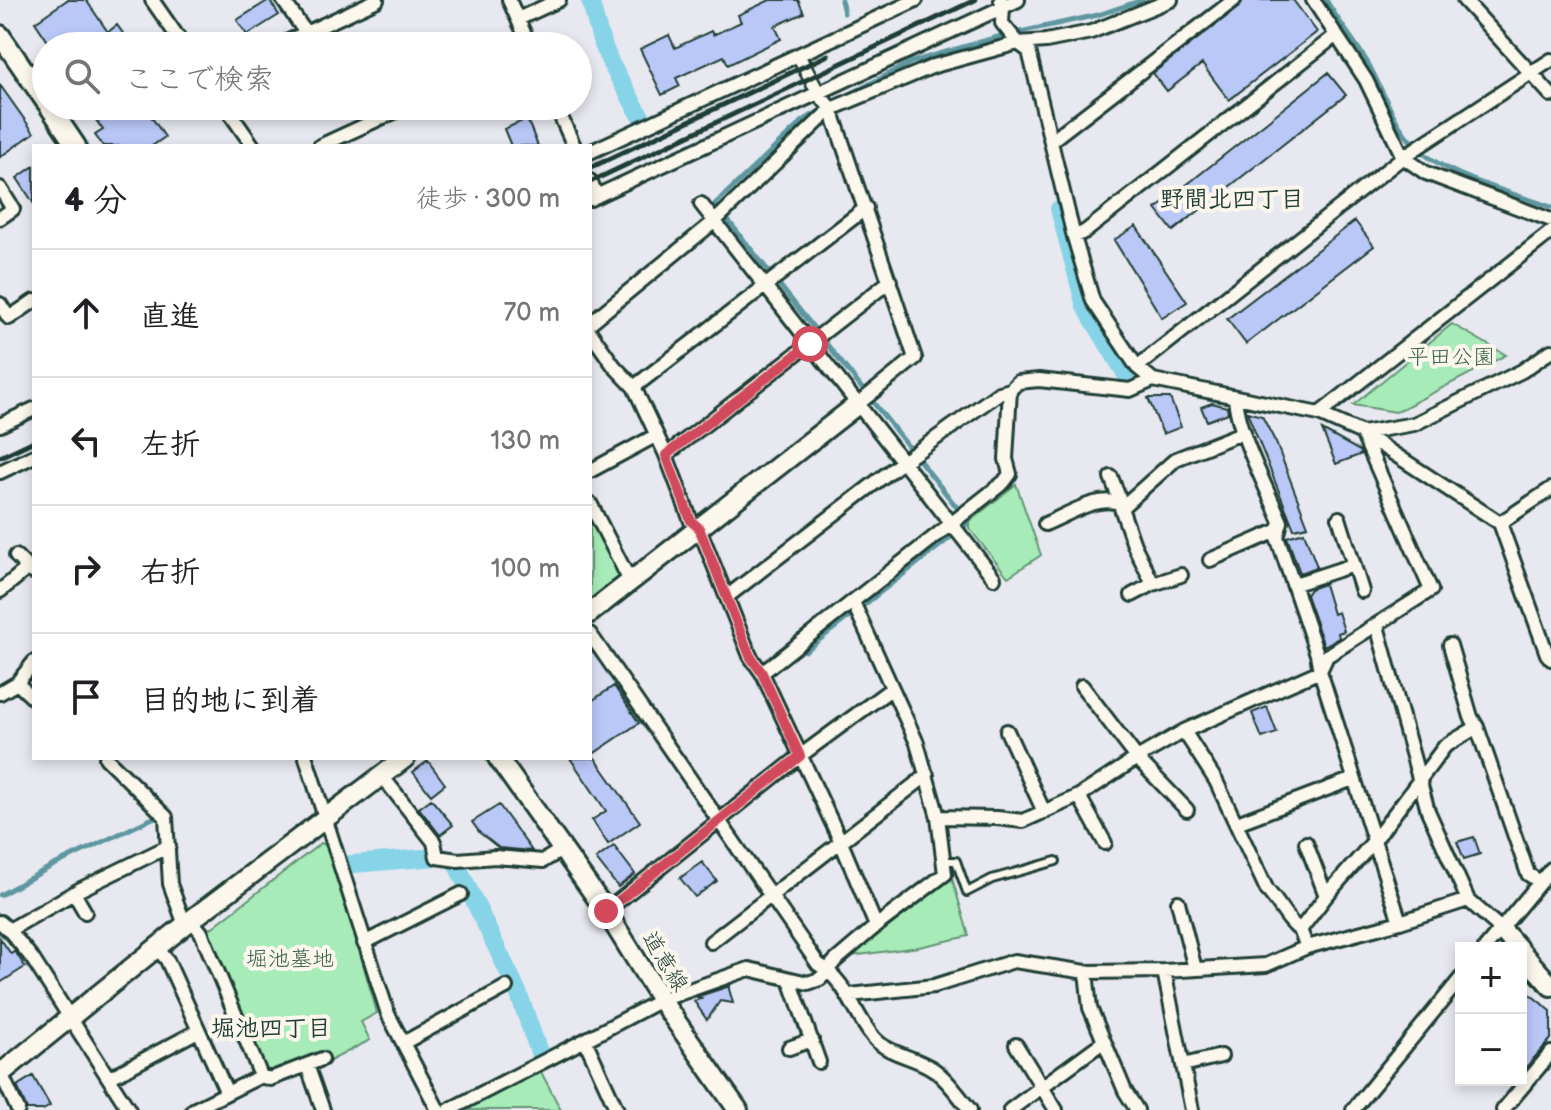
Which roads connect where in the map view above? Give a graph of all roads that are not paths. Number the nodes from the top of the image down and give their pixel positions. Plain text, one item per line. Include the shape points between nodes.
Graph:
1 (152, 0) edge
2 (283, 0) edge
3 (377, 0) edge
4 (509, 0) edge
5 (559, 0) edge
6 (880, 0) edge
7 (916, 0) edge
8 (1018, 0) edge
9 (1171, 0) edge
10 (1234, 0) edge
11 (1313, 0) edge
12 (1464, 0) edge
13 (1002, 3) edge
14 (885, 14) junction
15 (518, 19) junction
16 (174, 32) edge
17 (305, 32) edge
18 (308, 32) edge
19 (524, 32) edge
20 (0, 35) edge
21 (1012, 36) junction
22 (1335, 36) junction
23 (798, 55) junction
24 (1551, 60) edge
25 (1531, 73) junction
26 (32, 82) edge
27 (819, 94) junction
28 (1551, 95) edge
29 (831, 109) junction
30 (58, 120) edge
31 (235, 120) edge
32 (377, 120) edge
33 (562, 120) edge
34 (1052, 140) junction
35 (75, 144) edge
36 (252, 144) edge
37 (324, 144) edge
38 (573, 144) edge
39 (592, 151) edge
40 (1403, 157) junction
41 (0, 188) edge
42 (594, 197) edge
43 (701, 204) dead end
44 (866, 208) junction
45 (0, 218) edge
46 (1551, 220) edge
47 (715, 221) junction
48 (1551, 232) edge
49 (1074, 237) junction
50 (890, 281) junction
51 (766, 286) junction
52 (32, 302) edge
53 (0, 304) edge
54 (5, 321) edge
55 (592, 321) edge
56 (592, 335) edge
57 (810, 344) junction
58 (1551, 351) edge
59 (1137, 367) junction
60 (1153, 380) junction
61 (634, 387) junction
62 (1010, 390) junction
63 (1235, 397) junction
64 (858, 404) junction
65 (32, 410) edge
66 (1319, 414) junction
67 (0, 425) edge
68 (1244, 432) junction
69 (1362, 433) junction
70 (655, 436) junction
71 (666, 455) junction
72 (32, 457) edge
73 (905, 462) junction
74 (592, 470) edge
75 (0, 472) edge
76 (1111, 477) dead end
77 (1551, 489) edge
78 (1122, 504) junction
79 (592, 507) edge
80 (1339, 518) dead end
81 (951, 522) junction
82 (1500, 523) junction
83 (1045, 524) dead end
84 (699, 528) junction
85 (1279, 530) junction
86 (16, 556) dead end
87 (1210, 560) dead end
88 (1353, 565) junction
89 (31, 571) edge
90 (1181, 575) dead end
91 (994, 578) dead end
92 (630, 581) junction
93 (1153, 584) junction
94 (1295, 584) junction
95 (0, 591) edge
96 (1362, 591) dead end
97 (1132, 595) dead end
98 (728, 596) junction
99 (853, 602) junction
100 (592, 611) edge
101 (1377, 626) junction
102 (592, 637) edge
103 (1450, 645) dead end
104 (1550, 655) edge
105 (32, 664) edge
106 (1320, 671) junction
107 (762, 673) junction
108 (17, 683) junction
109 (1082, 686) dead end
110 (891, 689) junction
111 (0, 693) edge
112 (32, 697) edge
113 (1477, 727) junction
114 (1007, 731) dead end
115 (1184, 731) junction
116 (800, 756) junction
117 (1137, 758) junction
118 (108, 760) edge
119 (307, 760) edge
120 (402, 760) edge
121 (499, 760) edge
122 (927, 775) junction
123 (382, 776) junction
124 (1353, 779) junction
125 (1419, 782) junction
126 (1079, 796) junction
127 (1187, 810) dead end
128 (1044, 812) junction
129 (938, 817) junction
130 (325, 820) junction
131 (720, 821) junction
132 (1237, 823) junction
133 (840, 840) junction
134 (1374, 841) junction
135 (1105, 843) dead end
136 (1306, 843) dead end
137 (169, 846) junction
138 (563, 849) junction
139 (943, 861) junction
140 (1056, 861) dead end
141 (1551, 869) edge
142 (1540, 882) junction
143 (74, 893) junction
144 (461, 894) dead end
145 (771, 894) junction
146 (1326, 896) junction
147 (1468, 900) junction
148 (1178, 902) dead end
149 (606, 911) junction
150 (85, 912) dead end
151 (31, 915) junction
152 (1400, 922) junction
153 (188, 923) junction
154 (5, 926) edge
155 (876, 926) junction
156 (38, 928) dead end
157 (1501, 929) junction
158 (1300, 930) junction
159 (711, 942) dead end
160 (1490, 942) edge
161 (1513, 942) edge
162 (364, 943) junction
163 (1307, 947) junction
164 (157, 948) junction
165 (1527, 958) edge
166 (1195, 969) junction
167 (828, 970) junction
168 (1164, 971) junction
169 (1086, 972) junction
170 (790, 980) junction
171 (1455, 985) edge
172 (1551, 986) edge
173 (506, 987) dead end
174 (850, 995) junction
175 (661, 1000) junction
176 (70, 1017) junction
177 (198, 1031) junction
178 (585, 1040) junction
179 (812, 1040) junction
180 (405, 1042) junction
181 (1103, 1042) junction
182 (1016, 1045) dead end
183 (789, 1048) dead end
184 (1551, 1053) edge
185 (1221, 1056) dead end
186 (322, 1059) dead end
187 (819, 1062) dead end
188 (307, 1065) junction
189 (1183, 1065) junction
190 (0, 1073) edge
191 (261, 1076) junction
192 (109, 1078) junction
193 (1042, 1086) junction
194 (227, 1093) junction
195 (1507, 1108) edge
196 (18, 1110) edge
197 (129, 1110) edge
198 (193, 1110) edge
199 (323, 1110) edge
200 (438, 1110) edge
201 (449, 1110) edge
202 (617, 1110) edge
203 (738, 1110) edge
204 (970, 1110) edge
205 (1010, 1110) edge
206 (1056, 1110) edge
207 (1137, 1110) edge
208 (1192, 1110) edge
209 (1353, 1110) edge

1 - 16 street
2 - 17 street
3 - 18 street
4 - 15 street
5 - 15 street
6 - 14 street
7 - 14 street
8 - 13 street
9 - 21 street via 1091,32 1046,41
10 - 34 street
11 - 22 street
12 - 25 street
13 - 21 street via 1002,23
13 - 27 street
14 - 23 street
15 - 19 street
20 - 26 street
21 - 29 street
21 - 34 street via 1029,51
22 - 40 street via 1366,80
22 - 49 street
23 - 27 street
23 - 39 street
24 - 25 street
25 - 28 street
25 - 40 street
27 - 29 street
27 - 42 street
29 - 44 street
29 - 47 street
30 - 35 street
31 - 36 street
32 - 37 street
33 - 38 street
34 - 49 street
40 - 46 street via 1426,173
40 - 59 street
41 - 45 street via 13,209
43 - 47 street
44 - 50 street
44 - 51 street
47 - 51 street
47 - 55 street
48 - 66 street
49 - 59 street via 1093,301
50 - 57 street
50 - 64 street via 915,358
51 - 57 street
51 - 61 street
52 - 54 street
53 - 54 street
56 - 61 street
57 - 64 street
57 - 71 street
58 - 69 street via 1522,371 1414,424
59 - 60 street
60 - 62 street via 1130,390 1039,380 1018,382
60 - 63 street
61 - 70 street
62 - 73 street
62 - 81 street via 1010,474
63 - 66 street
63 - 68 street
64 - 73 street
64 - 84 street
65 - 67 street
66 - 69 street
68 - 78 street via 1176,459
68 - 85 street via 1281,522
69 - 82 street
69 - 101 street via 1431,590
70 - 71 street
70 - 74 street
71 - 84 street via 691,521
72 - 75 street
73 - 81 street
73 - 98 street
76 - 78 street
77 - 82 street
78 - 83 street via 1101,501
78 - 93 street
79 - 92 street
80 - 88 street
81 - 91 street
81 - 99 street
82 - 104 street
84 - 92 street
84 - 98 street
85 - 87 street
85 - 94 street
86 - 89 street
88 - 94 street
88 - 96 street
89 - 95 street
90 - 93 street
92 - 100 street
93 - 97 street
94 - 106 street
98 - 107 street via 750,656
99 - 107 street
99 - 110 street
101 - 106 street via 1327,656
101 - 125 street
102 - 131 street
103 - 113 street
105 - 108 street
106 - 115 street
106 - 124 street
107 - 116 street
108 - 111 street
108 - 112 street
109 - 117 street
110 - 116 street
110 - 122 street
113 - 125 street via 1445,746
113 - 142 street via 1528,874
114 - 128 street
115 - 117 street
115 - 132 street
116 - 131 street
116 - 133 street
117 - 126 street
117 - 127 street
118 - 137 street via 166,817
119 - 130 street
120 - 123 street
121 - 138 street, 道意線
122 - 129 street
122 - 133 street
123 - 130 street
123 - 138 street via 434,842 437,857 543,861
124 - 132 street
124 - 134 street
125 - 134 street
125 - 147 street
126 - 128 street
126 - 135 street
128 - 129 street via 1023,821
129 - 139 street
130 - 153 street
130 - 162 street
131 - 145 street
131 - 149 street
132 - 158 street via 1267,890
133 - 145 street
133 - 155 street
134 - 146 street
134 - 152 street
136 - 146 street
137 - 143 street
137 - 153 street via 170,884
138 - 149 street, 道意線
139 - 140 lane via 956,861 967,892 992,879
139 - 155 street via 945,874
141 - 142 street
142 - 157 street
143 - 150 street
143 - 151 street
144 - 162 street
145 - 159 street
145 - 167 street via 818,964
146 - 158 street
147 - 152 street
147 - 157 street
148 - 166 street
149 - 175 street, 道意線
151 - 154 street
151 - 156 street
152 - 163 street
153 - 164 street
153 - 191 street via 201,932
154 - 176 street
155 - 167 street
157 - 160 street
157 - 161 street
158 - 163 street
162 - 180 street via 388,1014
163 - 166 street via 1266,965
164 - 176 street
164 - 177 street
165 - 172 street
166 - 168 street
167 - 170 street via 808,983
167 - 174 street
168 - 169 street
168 - 189 street
169 - 174 street via 1014,961 934,986
169 - 181 street via 1090,1008
170 - 175 street via 749,969
170 - 179 street
171 - 209 street
173 - 180 street
174 - 204 street via 874,1038 933,1069
175 - 178 street
175 - 203 street, 道意線
176 - 190 street
176 - 192 street
177 - 192 street
177 - 194 street
178 - 201 street
178 - 202 street
179 - 183 street
179 - 187 street
180 - 200 street
181 - 193 street
181 - 207 street
182 - 193 street
184 - 195 street
185 - 189 street
186 - 188 street
188 - 191 street via 270,1079
188 - 199 street
189 - 208 street
190 - 196 street
191 - 194 street
192 - 197 street
193 - 205 street
193 - 206 street
194 - 198 street

